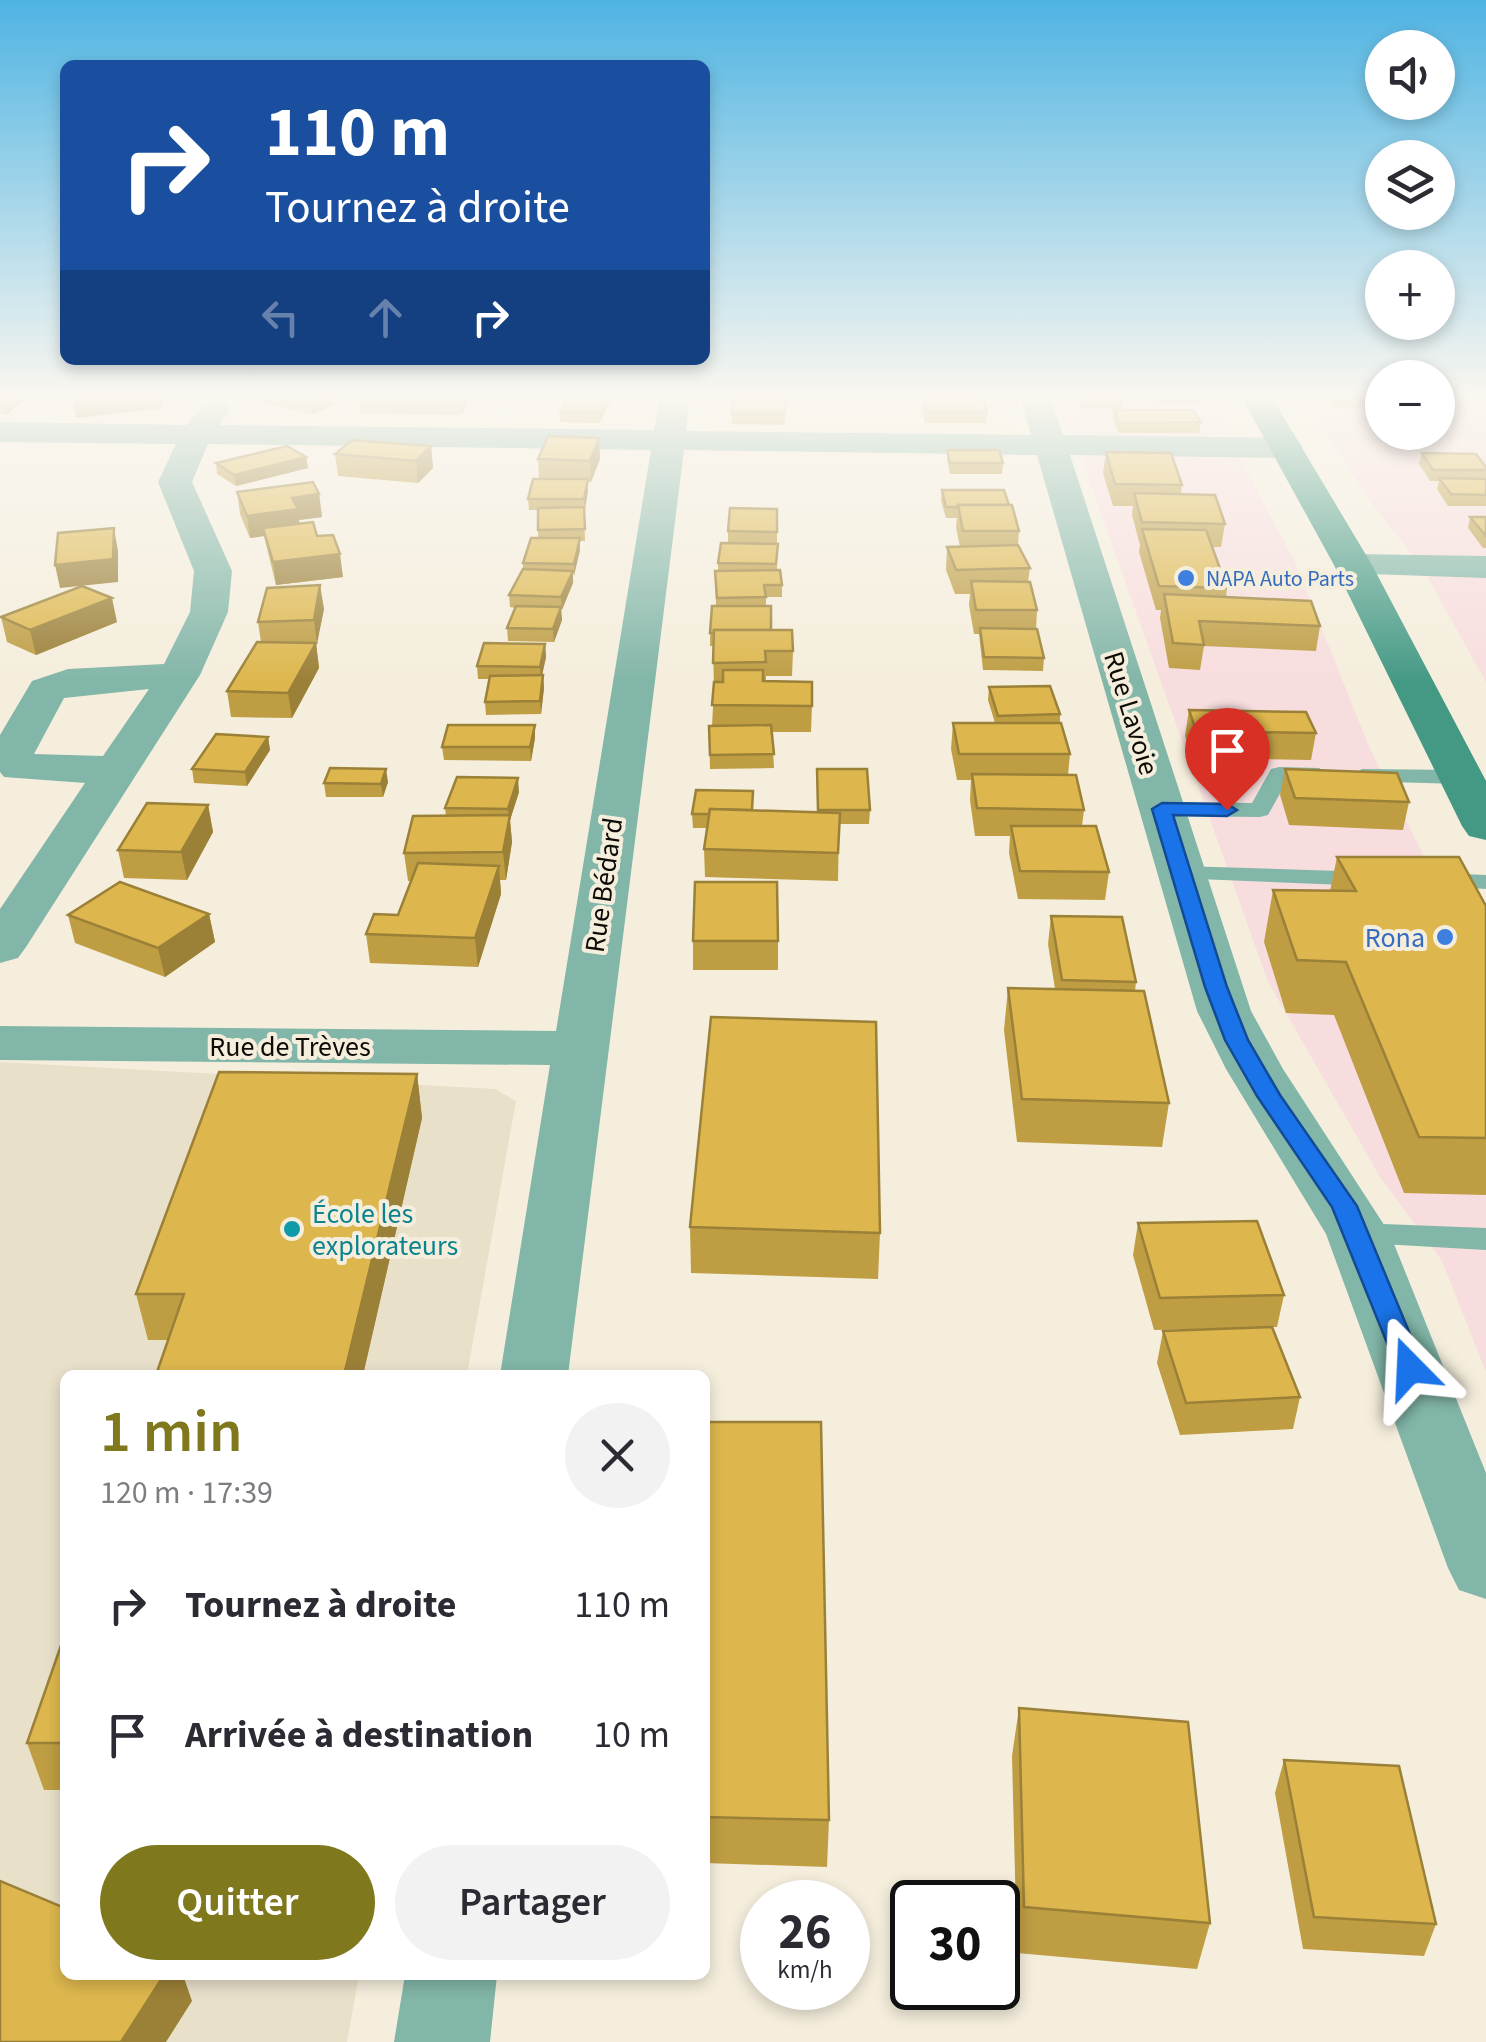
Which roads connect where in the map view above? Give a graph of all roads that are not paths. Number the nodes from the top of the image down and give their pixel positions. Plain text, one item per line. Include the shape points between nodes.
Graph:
1 (179, 491) edge
2 (661, 491) edge
3 (1064, 491) edge
4 (1311, 491) edge
5 (1353, 566) junction
6 (1486, 568) edge
7 (179, 674) junction
8 (116, 770) junction
9 (1460, 777) junction
10 (1162, 809) junction
11 (1486, 826) edge
12 (1182, 873) junction
13 (1486, 882) edge
14 (0, 947) edge
15 (0, 1044) edge
16 (579, 1048) junction
17 (1358, 1234) junction
18 (1486, 1239) edge
19 (535, 1370) edge
20 (1486, 1568) edge
21 (450, 1980) edge
22 (442, 2042) edge

1 - 7 street via 213,570 209,612
2 - 16 street, Rue Bédard
3 - 10 street, Rue Lavoie
4 - 5 main road
5 - 6 street
5 - 9 main road
7 - 8 street
7 - 8 street via 68,682 47,690 10,756 20,767
8 - 14 street
9 - 10 lane via 1279,774 1260,810
9 - 11 main road
10 - 12 street, Rue Lavoie
12 - 13 lane
12 - 17 street, Rue Lavoie via 1237,1040
15 - 16 street, Rue de Trèves
16 - 19 street, Rue Bédard
17 - 18 lane
17 - 20 street, Rue Lavoie
21 - 22 street

